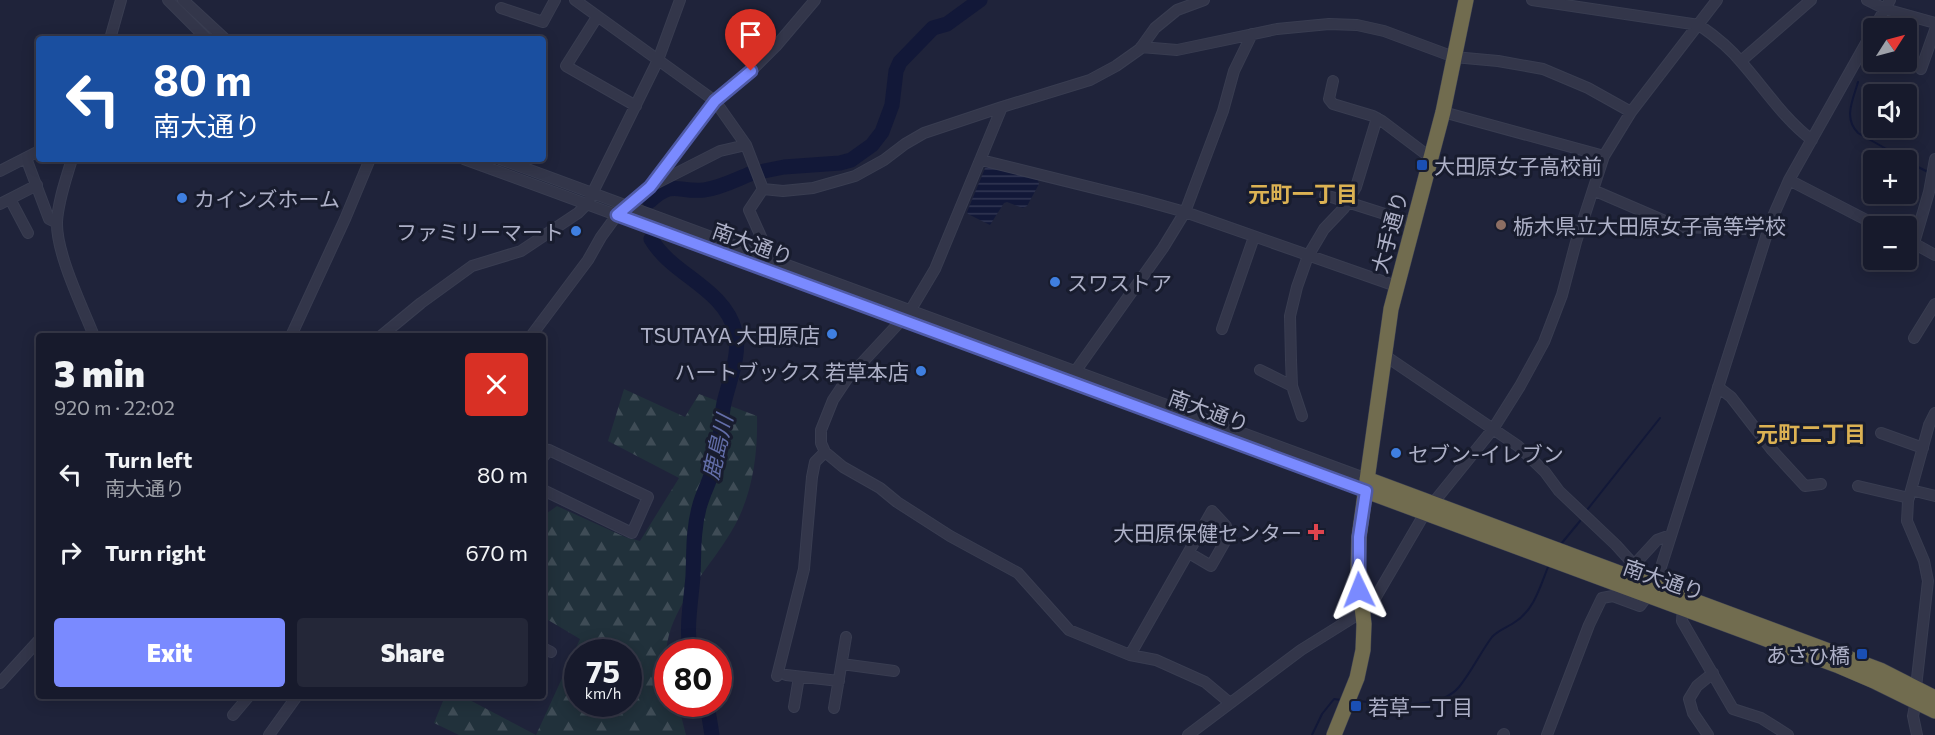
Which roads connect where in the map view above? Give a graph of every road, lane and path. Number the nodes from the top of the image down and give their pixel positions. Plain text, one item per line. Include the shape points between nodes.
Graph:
1 (121, 0) edge
2 (168, 0) edge
3 (183, 0) edge
4 (555, 0) edge
5 (575, 0) edge
6 (680, 0) edge
7 (815, 0) edge
8 (1204, 0) edge
9 (1466, 0) edge
10 (1532, 0) edge
11 (1717, 0) edge
12 (1811, 0) edge
13 (1868, 0) edge
14 (1888, 4) edge
15 (501, 8) dead end
16 (597, 17) junction
17 (1880, 18) edge
18 (1935, 23) edge
19 (1699, 25) junction
20 (1935, 30) edge
21 (1252, 34) junction
22 (111, 36) edge
23 (204, 36) edge
24 (222, 36) edge
25 (1141, 48) junction
26 (1863, 49) edge
27 (1454, 57) junction
28 (658, 60) junction
29 (1741, 62) junction
30 (1921, 69) dead end
31 (1333, 81) dead end
32 (715, 101) junction
33 (636, 106) junction
34 (1002, 107) junction
35 (1443, 112) junction
36 (1631, 112) junction
37 (1377, 118) junction
38 (1812, 140) junction
39 (746, 145) junction
40 (36, 153) edge
41 (1604, 156) junction
42 (26, 158) junction
43 (1431, 158) junction
44 (1935, 159) edge
45 (981, 160) junction
46 (71, 162) edge
47 (369, 162) edge
48 (472, 162) edge
49 (508, 162) edge
50 (0, 171) edge
51 (1789, 180) junction
52 (37, 185) junction
53 (650, 187) junction
54 (763, 189) junction
55 (1593, 190) junction
56 (592, 192) junction
57 (1325, 195) dead end
58 (5, 201) edge
59 (1348, 202) junction
60 (587, 204) junction
61 (628, 205) junction
62 (1185, 212) junction
63 (617, 215) junction
64 (1863, 218) edge
65 (1770, 221) junction
66 (57, 223) junction
67 (1413, 223) junction
68 (1917, 223) edge
69 (28, 234) dead end
70 (1254, 237) junction
71 (1917, 245) edge
72 (1935, 255) edge
73 (1308, 256) junction
74 (771, 259) junction
75 (1396, 286) junction
76 (1935, 304) edge
77 (910, 311) junction
78 (901, 321) junction
79 (1222, 329) dead end
80 (93, 333) edge
81 (292, 333) edge
82 (385, 333) edge
83 (533, 333) edge
84 (1914, 338) dead end
85 (1384, 356) junction
86 (1260, 370) dead end
87 (1071, 376) junction
88 (1292, 386) junction
89 (1718, 387) junction
90 (1935, 413) edge
91 (1302, 416) dead end
92 (1493, 429) junction
93 (1881, 434) dead end
94 (1928, 442) edge
95 (546, 451) edge
96 (825, 452) junction
97 (1821, 484) dead end
98 (1366, 485) junction
99 (1858, 486) dead end
100 (546, 491) edge
101 (1910, 494) junction
102 (1935, 496) edge
103 (1428, 509) junction
104 (1671, 535) junction
105 (1189, 553) junction
106 (1651, 591) junction
107 (1683, 608) junction
108 (1362, 613) junction
109 (846, 637) dead end
110 (36, 643) edge
111 (1130, 655) junction
112 (842, 664) junction
113 (894, 671) dead end
114 (1713, 673) junction
115 (799, 677) junction
116 (839, 681) junction
117 (0, 682) edge
118 (1916, 694) junction
119 (1935, 698) edge
120 (247, 699) edge
121 (295, 699) edge
122 (1230, 703) junction
123 (794, 706) dead end
124 (834, 708) dead end
125 (1935, 711) edge
126 (233, 716) dead end
127 (269, 735) edge
128 (1188, 735) edge
129 (1335, 735) edge
130 (1547, 735) edge
131 (1708, 735) edge
132 (1788, 735) edge
133 (1917, 735) edge

1 - 22 street
2 - 23 street
3 - 24 street
4 - 15 street via 543,22
5 - 16 street
6 - 28 street
7 - 32 street via 760,62
8 - 25 street via 1177,10 1155,28
9 - 27 highway, 大手通り
10 - 19 street
11 - 19 street
12 - 29 street
13 - 14 street
14 - 17 street
14 - 18 street
16 - 28 street
16 - 33 street via 566,66
19 - 29 street
19 - 36 street
20 - 30 street
21 - 25 street via 1177,50
21 - 27 street via 1329,24 1357,25
21 - 62 street via 1234,71
25 - 34 street via 1090,80
26 - 38 street
27 - 35 highway, 大手通り
27 - 36 street via 1543,69
28 - 32 street
28 - 33 street
29 - 38 street via 1796,129
31 - 37 street via 1329,99 1333,104
32 - 39 street
32 - 53 street
33 - 56 street
34 - 45 street
34 - 54 street via 924,133 855,176 813,188
35 - 41 street
35 - 43 highway, 大手通り
36 - 41 street
37 - 43 street
37 - 59 street
38 - 51 street
39 - 53 street via 720,151
39 - 54 street
40 - 42 street
41 - 55 street
42 - 50 street
42 - 52 street
43 - 67 highway, 大手通り
44 - 68 street via 1929,192
45 - 62 street
45 - 77 street via 935,269
46 - 66 street
47 - 81 street
48 - 60 street, 南大通り
49 - 56 street, 南大通り
51 - 64 street
51 - 65 street
52 - 58 street
52 - 66 street via 50,219
53 - 61 street
54 - 74 street via 749,210
55 - 65 street via 1679,227 1745,229
55 - 92 street via 1544,342
56 - 60 street
56 - 61 street, 南大通り
57 - 59 street
58 - 69 street
59 - 67 street
59 - 73 street via 1324,229
60 - 63 street, 南大通り
60 - 82 street via 521,251 472,266
61 - 63 street
61 - 74 street, 南大通り
62 - 70 street
62 - 87 street
63 - 78 street, 南大通り
63 - 83 street
65 - 89 street
66 - 80 street via 62,252
67 - 75 highway, 大手通り
70 - 73 street
70 - 79 street
71 - 72 street
73 - 75 street
73 - 88 street via 1290,316
74 - 77 street, 南大通り
75 - 85 highway, 大手通り
76 - 84 street
77 - 78 street
77 - 87 street, 南大通り
78 - 87 street, 南大通り
78 - 96 street via 847,379 833,400 821,430
85 - 92 street
85 - 98 highway, 大手通り
86 - 88 street
87 - 98 street, 南大通り
88 - 91 street
89 - 97 street via 1731,397 1805,486
89 - 104 street
90 - 94 street
92 - 103 street
92 - 104 street via 1545,472 1558,491 1634,565 1657,540
93 - 94 street
94 - 101 street
95 - 100 street via 648,497 632,533
96 - 111 street via 950,536 1018,573 1069,630
96 - 115 street via 815,462 812,477 804,569 781,675
98 - 103 highway, 南大通り
98 - 108 highway, 大手通り via 1358,554
99 - 101 street
101 - 102 street
101 - 118 street via 1907,521 1928,581
103 - 106 highway, 南大通り
103 - 108 street via 1376,599
104 - 106 street
105 - 105 street via 1206,522 1212,512 1226,526 1227,538 1211,566
105 - 111 street
106 - 107 highway, 南大通り
106 - 118 highway, 南大通り via 1880,670
106 - 130 street via 1640,606 1613,596 1602,598
107 - 114 street via 1682,621
107 - 118 highway, 南大通り
108 - 122 street via 1301,650
108 - 129 highway, 大手通り via 1364,637 1357,678
109 - 112 street
110 - 117 street
111 - 122 street via 1156,660 1205,682
112 - 113 street
112 - 116 street
114 - 131 street via 1689,699
114 - 132 street via 1733,710 1761,718
115 - 116 street
115 - 123 street
116 - 124 street
118 - 119 highway, 南大通り
118 - 125 highway, 南大通り
118 - 133 street via 1913,716
120 - 126 street
121 - 127 street
122 - 128 street

